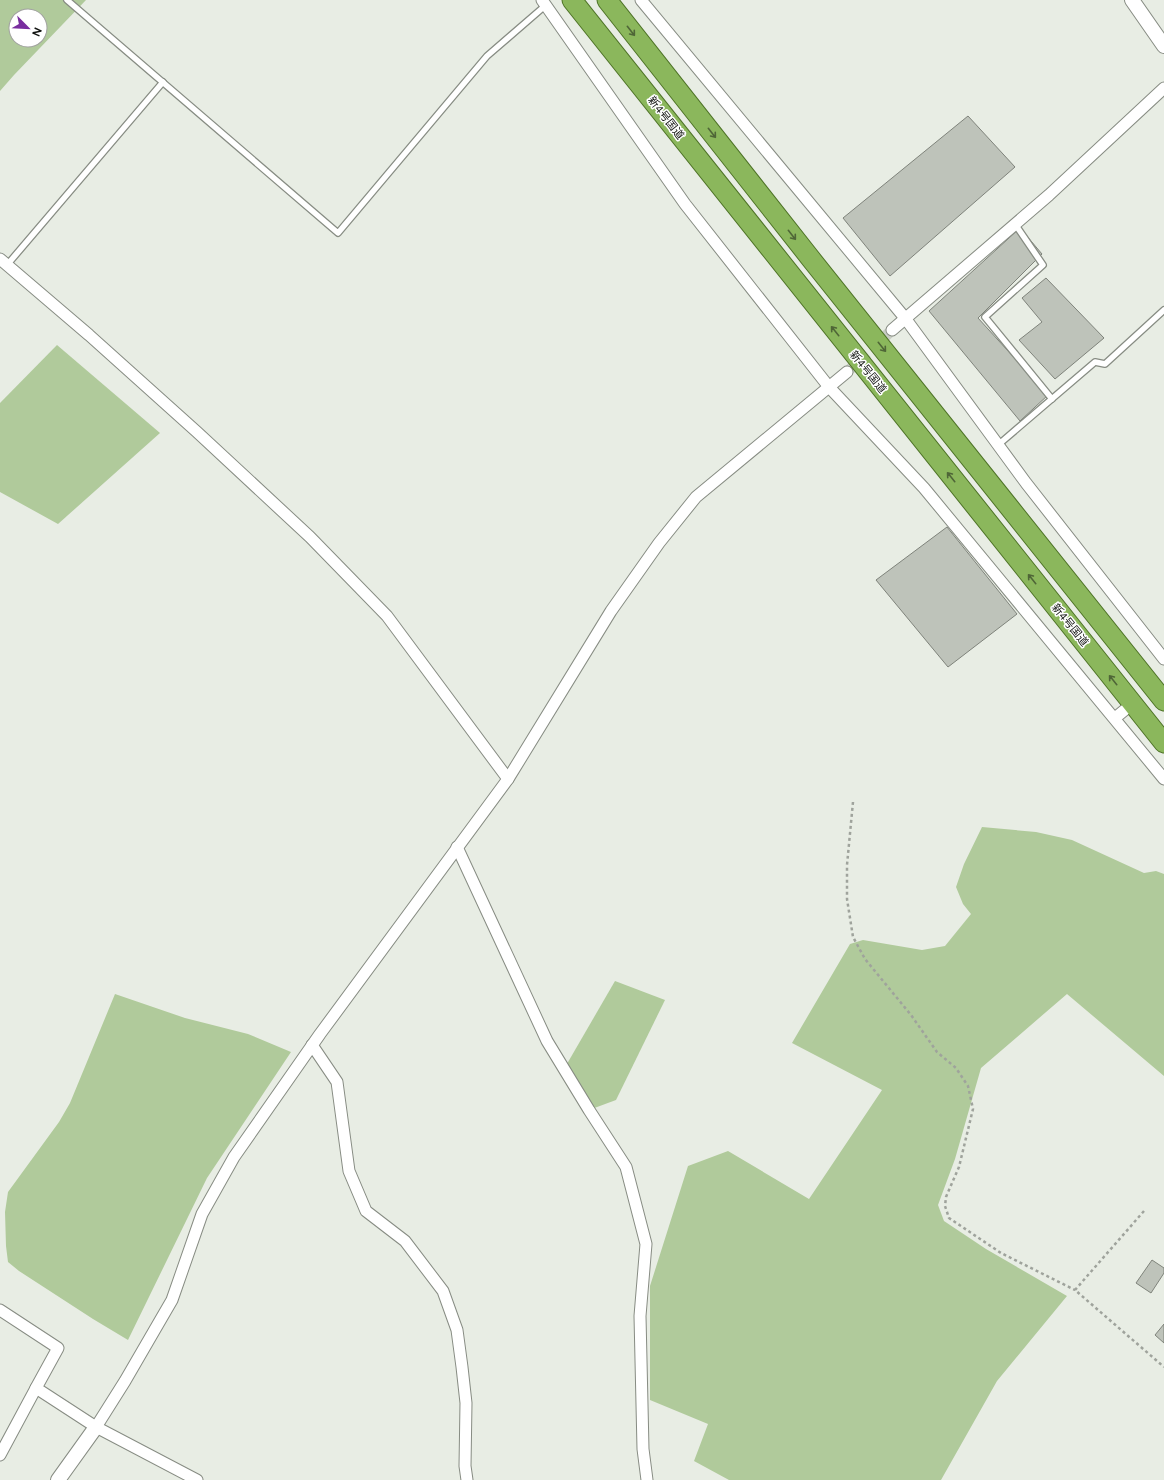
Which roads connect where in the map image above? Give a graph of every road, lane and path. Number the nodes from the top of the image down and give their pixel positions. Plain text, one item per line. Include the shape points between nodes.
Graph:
1 (68, 0) edge
2 (572, 0) edge
3 (607, 0) edge
4 (641, 0) edge
5 (1132, 0) edge
6 (547, 2) edge
7 (1164, 46) edge
8 (163, 82) junction
9 (1164, 88) edge
10 (1015, 224) junction
11 (3, 262) edge
12 (1164, 310) edge
13 (905, 318) junction
14 (892, 330) tunnel mouth
15 (847, 372) tunnel mouth
16 (829, 387) junction
17 (1052, 399) junction
18 (998, 445) junction
19 (1164, 659) edge
20 (1164, 701) edge
21 (1132, 704) junction
22 (1115, 718) junction
23 (1164, 743) edge
24 (508, 779) junction
25 (1164, 779) edge
26 (853, 802) dead end
27 (457, 847) junction
28 (312, 1045) junction
29 (1144, 1211) dead end
30 (1075, 1290) junction
31 (0, 1310) edge
32 (1164, 1367) edge
33 (36, 1388) junction
34 (96, 1427) junction
35 (0, 1455) edge
36 (180, 1476) edge
37 (58, 1480) edge
38 (197, 1480) edge
39 (467, 1480) edge
40 (647, 1480) edge

1 - 8 lane
21 -> 2 highway, 新4号国道
3 -> 20 highway
4 - 13 street
5 - 7 street
6 - 8 lane via 487,56 338,233
6 - 16 street via 685,204
8 - 11 lane
9 - 10 street
10 - 13 street
10 - 17 lane via 1043,265 985,317
11 - 24 street via 89,336 310,537 387,616
12 - 17 lane via 1105,364 1095,362
13 - 14 street
13 - 18 street
15 - 16 street
16 - 22 street via 924,488
16 - 24 street via 696,497 659,543 611,611
17 - 18 lane
18 - 19 street
21 - 22 street
21 - 23 highway, 新4号国道
22 - 25 street
24 - 27 street
26 - 30 path via 847,899 853,937 865,959 911,1015 937,1052 956,1068 968,1086 972,1109 959,1167 946,1197 945,1206 949,1218 1001,1253
27 - 28 street
27 - 40 street via 547,1041 626,1167 646,1244 640,1316 643,1449
28 - 34 street via 230,1163 202,1214 172,1300
28 - 39 street via 337,1082 349,1170 366,1211 405,1241 443,1291 457,1330 466,1403
29 - 30 path
30 - 32 path
31 - 33 street via 58,1348
33 - 34 street
33 - 35 street
34 - 36 street
34 - 37 street
36 - 38 street

